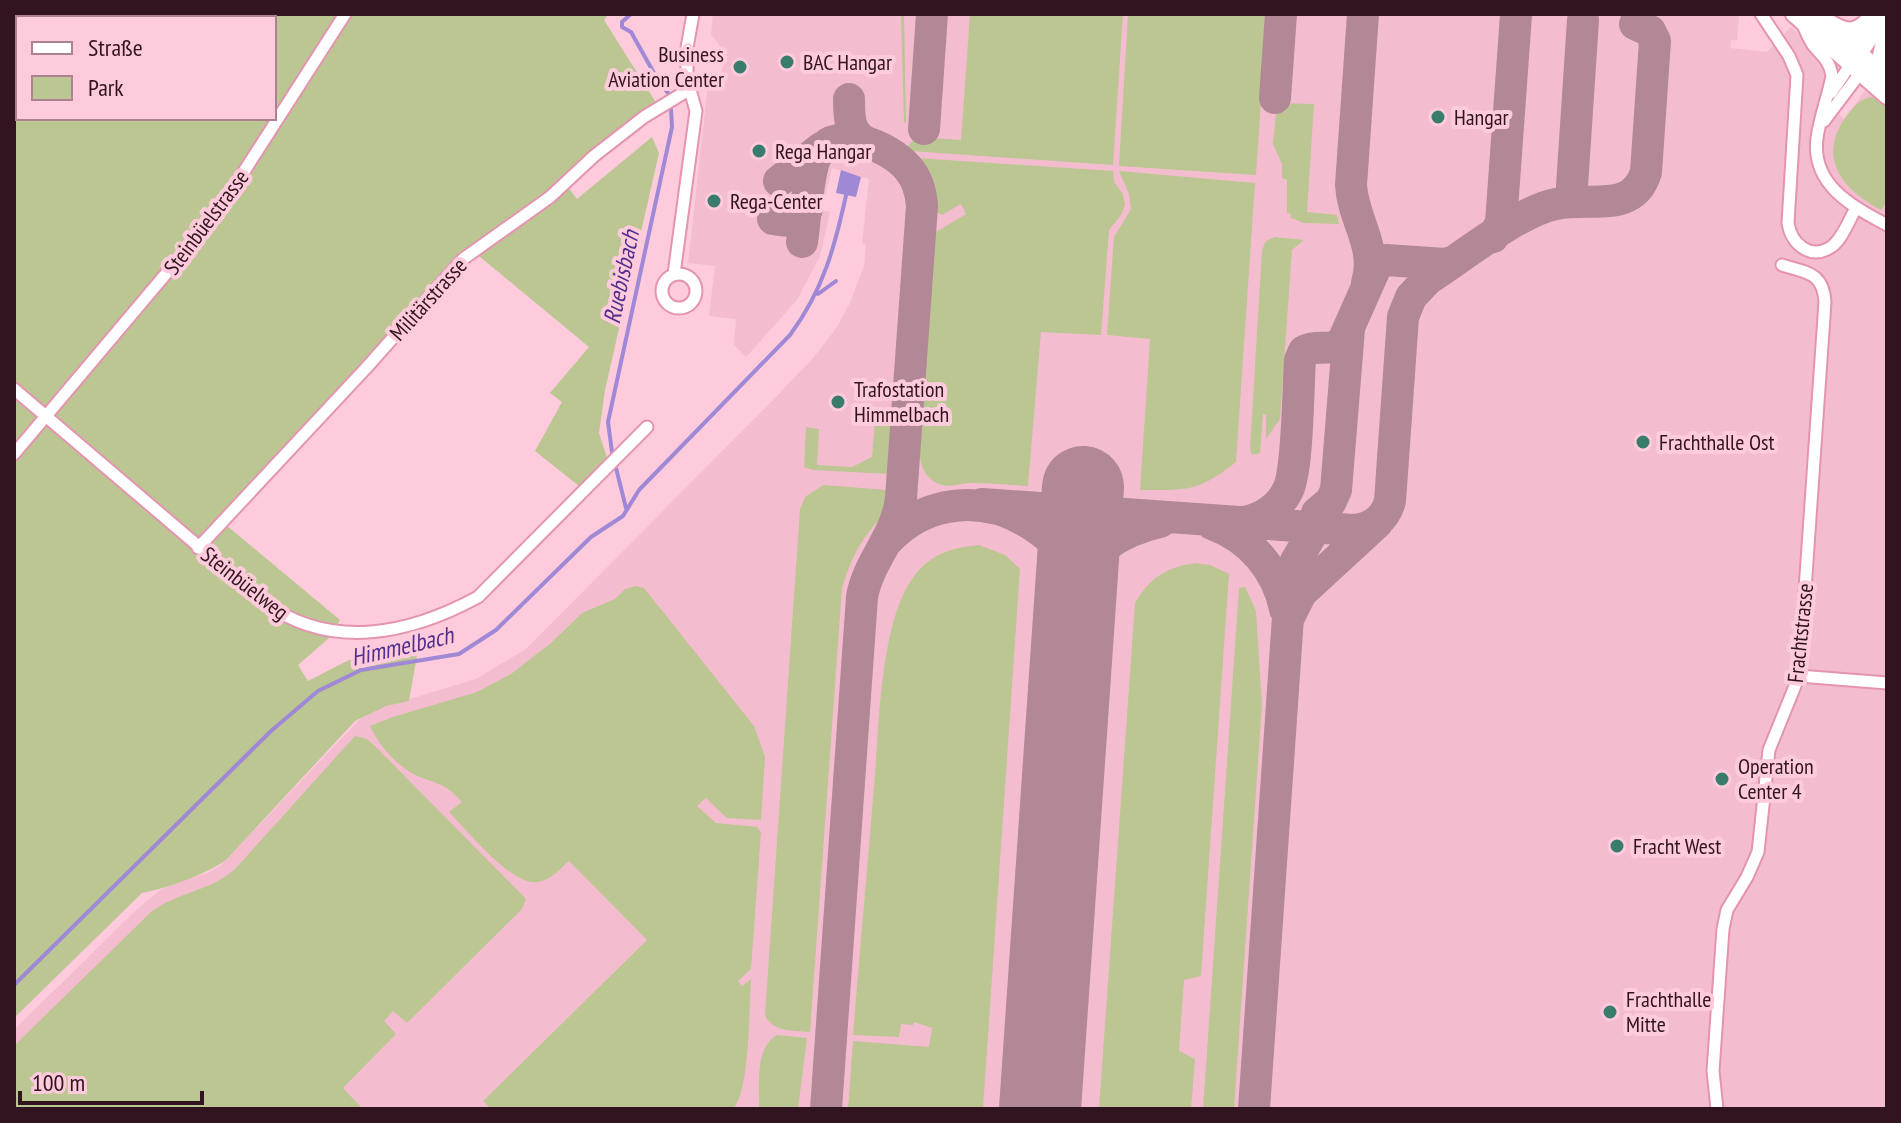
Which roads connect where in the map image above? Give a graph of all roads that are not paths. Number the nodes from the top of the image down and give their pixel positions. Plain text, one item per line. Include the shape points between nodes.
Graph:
1 (345, 14) edge
2 (693, 14) edge
3 (1761, 14) edge
4 (1878, 14) edge
5 (1808, 18) edge
6 (1887, 36) edge
7 (1864, 64) edge
8 (1887, 78) edge
9 (690, 89) junction
10 (1887, 96) edge
11 (1827, 97) junction
12 (1821, 124) junction
13 (1856, 208) junction
14 (1887, 225) edge
15 (1782, 265) dead end
16 (674, 274) dead end
17 (14, 389) edge
18 (47, 415) junction
19 (647, 427) dead end
20 (14, 454) edge
21 (198, 548) junction
22 (1799, 676) junction
23 (1887, 683) edge
24 (1717, 1109) edge

1 - 18 street, Steinbüelstrasse via 218,212
2 - 9 street via 687,48
3 - 13 street via 1797,75 1788,223 1792,237 1808,250 1828,248
4 - 5 highway via 1853,32
4 - 7 highway
5 - 7 main road
5 - 11 street via 1812,44 1832,76
6 - 7 highway
7 - 8 main road
7 - 10 main road
7 - 11 street
7 - 12 street
9 - 16 street via 695,135
9 - 21 street, Militärstrasse via 644,117 550,197 463,259
11 - 12 street
12 - 13 street via 1821,168 1838,196
13 - 14 street
15 - 22 street, Frachtstrasse via 1817,278 1825,302
17 - 18 street, Steinbüelweg
18 - 20 street
18 - 21 street, Steinbüelweg
19 - 21 street, Steinbüelweg via 478,597 391,629 340,633 295,622
22 - 23 street
22 - 24 street, Frachtstrasse via 1769,750 1758,852 1725,918 1713,1071

